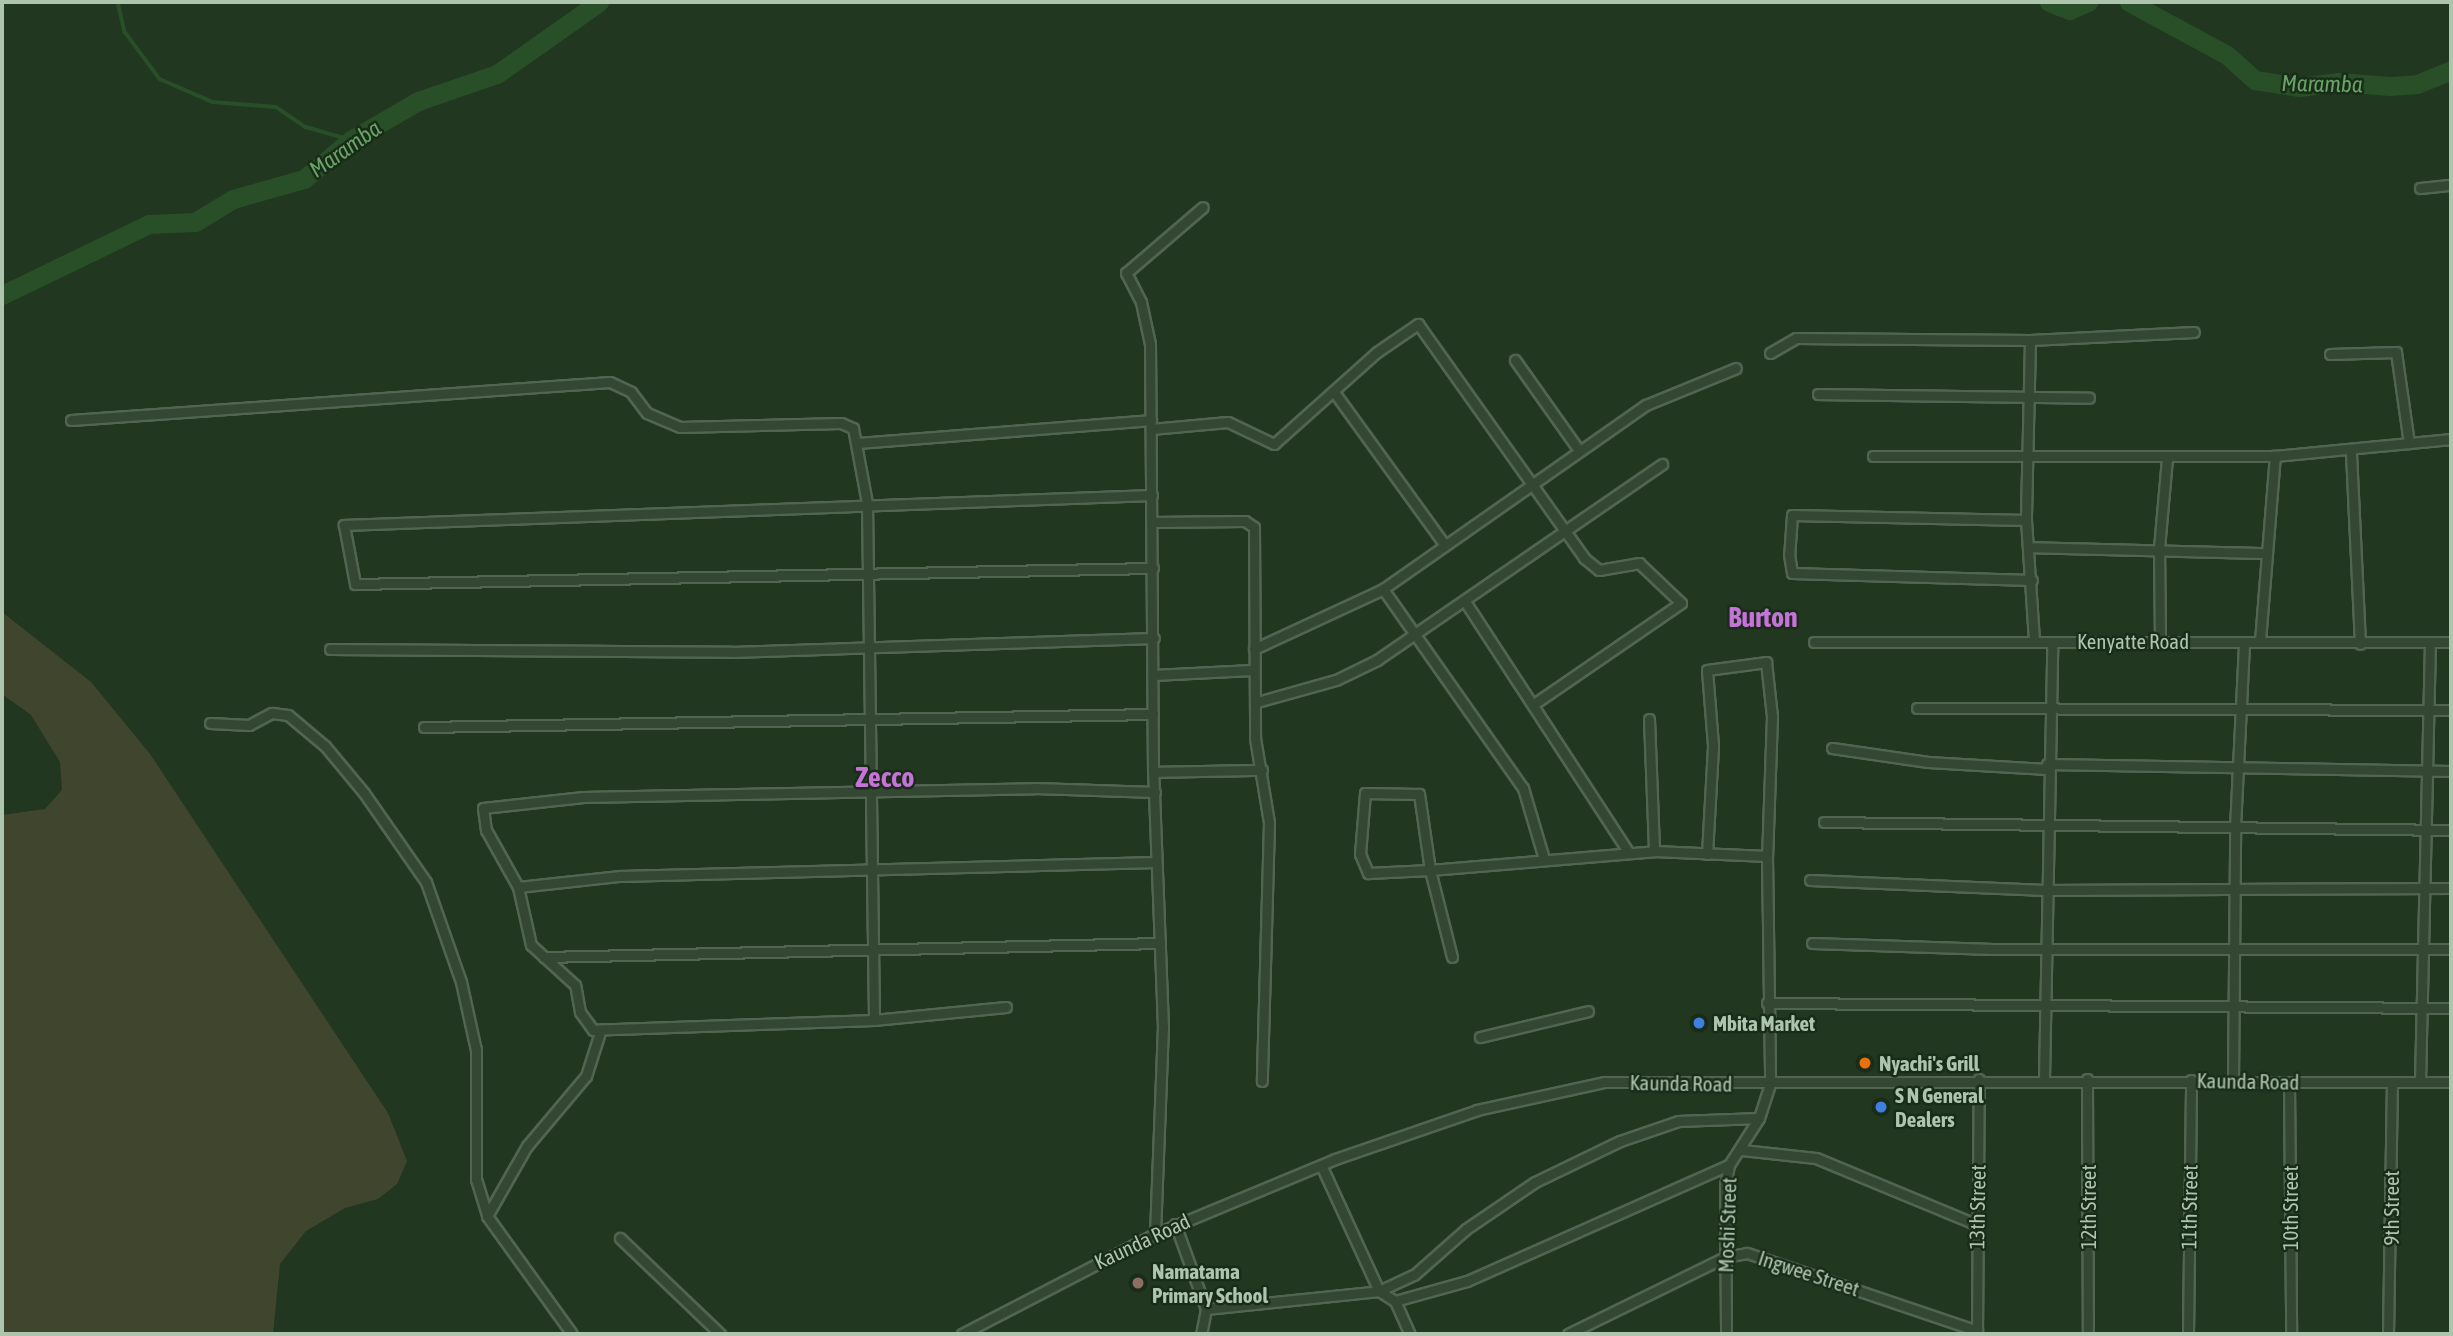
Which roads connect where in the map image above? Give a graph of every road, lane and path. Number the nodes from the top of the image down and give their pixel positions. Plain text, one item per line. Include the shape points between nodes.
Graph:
1 (2451, 185) edge
2 (2420, 188) dead end
3 (1203, 207) dead end
4 (2194, 332) dead end
5 (2030, 340) junction
6 (1770, 353) dead end
7 (2330, 354) dead end
8 (1516, 360) dead end
9 (1736, 368) dead end
10 (1334, 392) junction
11 (1818, 394) dead end
12 (2089, 398) dead end
13 (2029, 399) junction
14 (71, 420) dead end
15 (1151, 424) junction
16 (2451, 439) edge
17 (859, 443) junction
18 (2409, 443) junction
19 (1578, 449) junction
20 (2351, 453) junction
21 (1873, 456) dead end
22 (2275, 456) junction
23 (2028, 457) junction
24 (2167, 458) junction
25 (1662, 464) dead end
26 (1531, 484) junction
27 (1152, 495) junction
28 (867, 503) junction
29 (2026, 520) junction
30 (1152, 522) junction
31 (1564, 532) junction
32 (1444, 544) junction
33 (2028, 547) junction
34 (2159, 548) junction
35 (2265, 553) junction
36 (1153, 568) junction
37 (867, 571) junction
38 (2032, 580) junction
39 (1383, 589) junction
40 (1466, 603) junction
41 (1416, 636) junction
42 (1154, 638) junction
43 (2160, 639) junction
44 (2034, 641) junction
45 (2260, 641) junction
46 (1814, 642) dead end
47 (2052, 642) junction
48 (2244, 642) junction
49 (2430, 642) junction
50 (2451, 642) edge
51 (2360, 644) junction
52 (869, 648) junction
53 (330, 649) dead end
54 (1254, 649) junction
55 (1252, 670) junction
56 (1153, 675) junction
57 (1257, 702) junction
58 (1534, 704) junction
59 (2050, 707) junction
60 (1917, 708) dead end
61 (2242, 710) junction
62 (2428, 710) junction
63 (2451, 710) edge
64 (1153, 714) junction
65 (1649, 719) dead end
66 (873, 722) junction
67 (210, 723) dead end
68 (424, 727) dead end
69 (1832, 748) dead end
70 (2047, 767) junction
71 (2238, 769) junction
72 (1262, 770) junction
73 (2427, 771) junction
74 (2451, 771) edge
75 (1153, 772) junction
76 (1155, 792) junction
77 (870, 793) junction
78 (1824, 822) dead end
79 (2048, 828) junction
80 (2235, 828) junction
81 (2425, 830) junction
82 (2451, 830) edge
83 (1654, 851) junction
84 (1629, 853) junction
85 (1707, 854) junction
86 (1767, 856) junction
87 (1544, 859) junction
88 (1156, 862) junction
89 (870, 869) junction
90 (1430, 870) junction
91 (1810, 880) dead end
92 (519, 887) junction
93 (2235, 887) junction
94 (2422, 888) junction
95 (2451, 888) edge
96 (2046, 890) junction
97 (1160, 943) junction
98 (1812, 943) dead end
99 (872, 948) junction
100 (2044, 948) junction
101 (2451, 949) edge
102 (2421, 950) junction
103 (2234, 951) junction
104 (544, 957) junction
105 (1452, 957) dead end
106 (1767, 1003) junction
107 (1006, 1007) dead end
108 (2451, 1008) edge
109 (2042, 1009) junction
110 (2232, 1009) junction
111 (2420, 1009) junction
112 (1588, 1011) dead end
113 (874, 1020) junction
114 (600, 1032) junction
115 (1480, 1037) dead end
116 (1979, 1079) junction
117 (2044, 1079) junction
118 (2087, 1079) junction
119 (2191, 1080) junction
120 (2233, 1080) junction
121 (1262, 1081) dead end
122 (2392, 1082) junction
123 (2420, 1082) junction
124 (2451, 1082) edge
125 (2289, 1083) junction
126 (1770, 1084) junction
127 (1759, 1118) junction
128 (1742, 1150) junction
129 (1321, 1165) junction
130 (1729, 1165) junction
131 (487, 1216) junction
132 (1175, 1224) junction
133 (1975, 1224) junction
134 (1155, 1234) junction
135 (620, 1238) dead end
136 (1725, 1257) junction
137 (1379, 1291) junction
138 (1395, 1301) junction
139 (1206, 1310) junction
140 (1977, 1332) edge
141 (572, 1334) edge
142 (720, 1334) edge
143 (962, 1334) edge
144 (1202, 1334) edge
145 (1410, 1334) edge
146 (1568, 1334) edge
147 (1726, 1334) edge
148 (2088, 1334) edge
149 (2188, 1334) edge
150 (2291, 1334) edge
151 (2388, 1334) edge

1 - 2 street
3 - 15 street via 1126,273 1147,322
4 - 5 street
5 - 6 street via 1796,338
5 - 13 street
7 - 18 street via 2396,352
8 - 19 street
9 - 19 street via 1664,395
10 - 15 street via 1274,444 1228,422
10 - 26 street via 1418,324
10 - 32 street
11 - 13 street
12 - 13 street
13 - 23 street
14 - 17 street via 610,382 631,392 647,413 680,427 841,423 856,432
15 - 17 street
15 - 27 street
16 - 18 street
17 - 28 street
18 - 20 street
19 - 26 street
20 - 22 street
20 - 51 street
21 - 23 street
22 - 24 street
22 - 35 street
23 - 24 street
23 - 29 street
24 - 34 street
25 - 31 street
26 - 31 street
26 - 32 street
27 - 28 street
27 - 30 street
28 - 37 street
28 - 37 street via 344,526 355,584
29 - 33 street
29 - 38 street via 1791,515 1789,554 1792,573
30 - 36 street
30 - 54 street via 1253,524
31 - 40 street
31 - 58 street via 1593,567 1605,570 1639,563 1681,603
32 - 39 street
33 - 34 street
33 - 38 street
34 - 35 street
34 - 43 street
35 - 45 street
36 - 37 street
36 - 42 street
37 - 52 street
38 - 44 street
39 - 41 street
39 - 54 street
40 - 41 street
40 - 58 street
41 - 57 street via 1336,680
41 - 87 street via 1523,788
42 - 52 street
42 - 56 street
43 - 47 street, Kenyatte Road
43 - 48 street, Kenyatte Road
44 - 46 street, Kenyatte Road
44 - 47 street, Kenyatte Road
45 - 48 street, Kenyatte Road
45 - 51 street, Kenyatte Road
47 - 59 street
48 - 61 street
49 - 50 street, Kenyatte Road
49 - 51 street, Kenyatte Road
49 - 62 street
52 - 53 street via 554,653
52 - 66 street
54 - 55 street
55 - 56 street
55 - 57 street
56 - 64 street
57 - 72 street via 1255,738
58 - 84 street
59 - 60 street
59 - 61 street
59 - 70 street
61 - 62 street
61 - 71 street
62 - 63 street
62 - 73 street
64 - 66 street
64 - 75 street
65 - 83 street
66 - 68 street
66 - 77 street
67 - 131 street via 249,725 272,713 288,715 325,746 364,793 426,882 476,1050 476,1179
69 - 70 street via 1928,762
70 - 71 street
70 - 79 street
71 - 73 street
71 - 80 street
72 - 75 street
72 - 121 street via 1269,823
73 - 74 street
73 - 81 street
75 - 76 street
76 - 77 street via 1034,788
76 - 88 street
77 - 89 street
77 - 92 street via 583,797 488,805 481,815 485,830
78 - 79 street
79 - 80 street
79 - 96 street
80 - 81 street
80 - 93 street
81 - 82 street
81 - 94 street
83 - 84 street
83 - 85 street
84 - 87 street
85 - 86 street
85 - 86 street via 1713,745 1707,670 1766,662 1772,716
86 - 106 street
87 - 90 street
88 - 89 street
88 - 97 street
89 - 92 street via 620,876
89 - 99 street
90 - 90 street via 1417,792 1365,793 1362,869
90 - 105 street
91 - 96 street
92 - 104 street via 526,935
93 - 94 street
93 - 96 street
93 - 103 street
94 - 95 street
94 - 102 street
96 - 100 street
97 - 99 street
97 - 134 street via 1163,1027
98 - 100 street
99 - 104 street
99 - 113 street
100 - 103 street
100 - 109 street
101 - 102 street
102 - 103 street
102 - 111 street
103 - 110 street
104 - 114 street via 575,985 580,1012 588,1026
106 - 109 street
106 - 126 street
107 - 113 street
108 - 111 street
109 - 110 street
109 - 117 street
110 - 111 street
110 - 120 street
111 - 123 street
112 - 115 street
113 - 114 street
114 - 131 street via 586,1076 527,1146
116 - 117 street, Kaunda Road
116 - 126 street, Kaunda Road
116 - 133 street, 13th Street
117 - 118 street, Kaunda Road
118 - 119 street, Kaunda Road
118 - 148 street, 12th Street
119 - 120 street, Kaunda Road
119 - 149 street, 11th Street
120 - 125 street, Kaunda Road
122 - 123 street, Kaunda Road
122 - 125 street, Kaunda Road
122 - 151 street, 9th Street
123 - 124 street, Kaunda Road
125 - 150 street, 10th Street
126 - 127 street, Moshi Street
126 - 129 street, Kaunda Road via 1604,1082 1478,1110
127 - 128 street, Moshi Street
127 - 137 street via 1678,1121 1620,1141 1535,1182 1466,1229 1414,1275
128 - 130 street, Moshi Street
128 - 133 street via 1816,1158
129 - 132 street, Kaunda Road
129 - 137 street
130 - 136 street, Moshi Street
130 - 138 street via 1467,1281
131 - 141 street
132 - 134 street, Kaunda Road
132 - 139 street
133 - 140 street, 13th Street
134 - 143 street, Kaunda Road
135 - 142 street
136 - 140 street, Ingwee Street via 1747,1253 1774,1259
136 - 146 street, Ingwee Street
136 - 147 street, Moshi Street
137 - 138 street
137 - 139 street
138 - 145 street
139 - 144 street

